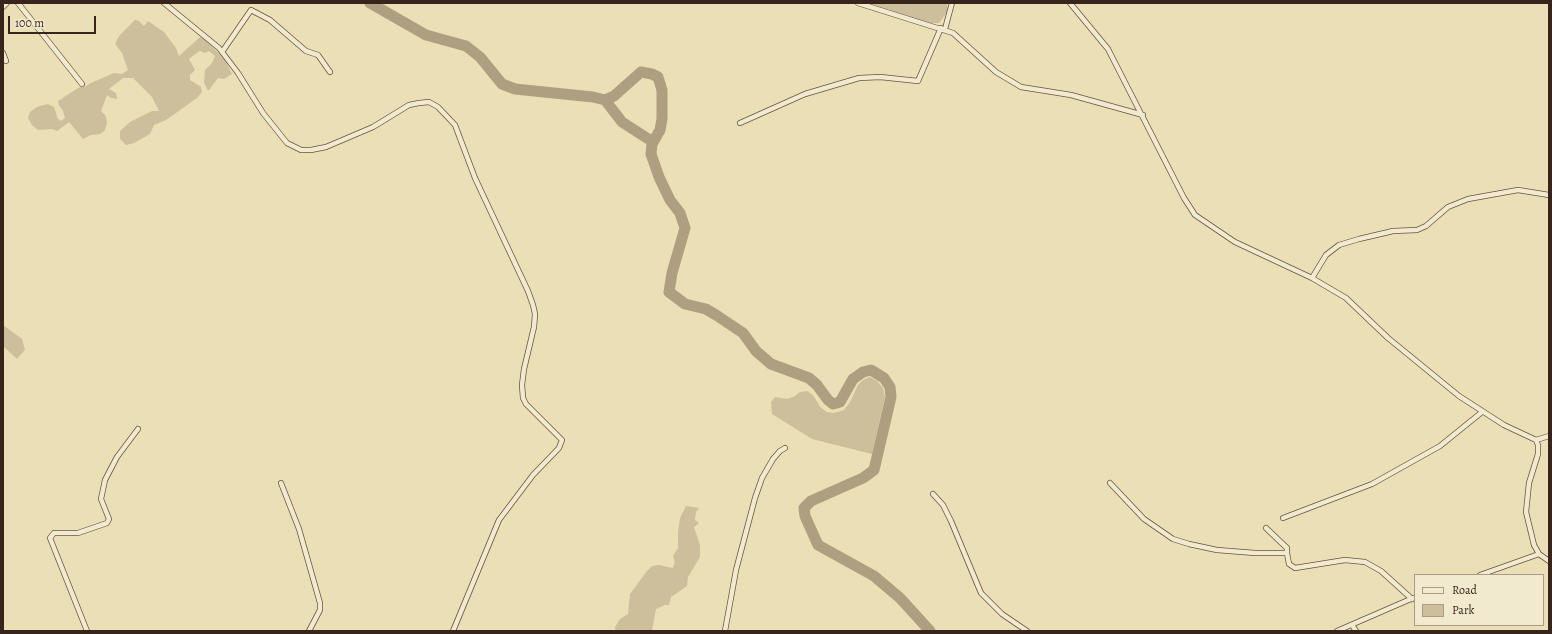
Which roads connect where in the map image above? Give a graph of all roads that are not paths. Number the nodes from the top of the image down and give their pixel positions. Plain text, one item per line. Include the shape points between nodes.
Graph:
1 (7, 3) edge
2 (18, 3) edge
3 (164, 3) edge
4 (858, 3) edge
5 (952, 3) edge
6 (1070, 3) edge
7 (3, 7) edge
8 (943, 29) junction
9 (222, 52) junction
10 (3, 53) edge
11 (6, 61) dead end
12 (330, 72) dead end
13 (82, 84) dead end
14 (1143, 115) junction
15 (740, 123) dead end
16 (1549, 195) edge
17 (1312, 278) junction
18 (1482, 412) junction
19 (138, 428) dead end
20 (1549, 436) edge
21 (1536, 440) junction
22 (785, 448) dead end
23 (282, 483) dead end
24 (1110, 483) dead end
25 (933, 494) dead end
26 (1284, 518) dead end
27 (1266, 528) dead end
28 (1287, 553) junction
29 (1538, 554) junction
30 (1549, 561) edge
31 (1483, 574) edge
32 (1414, 598) edge
33 (1352, 625) junction
34 (87, 631) edge
35 (309, 631) edge
36 (453, 631) edge
37 (725, 631) edge
38 (1027, 631) edge
39 (1337, 631) edge
40 (1356, 631) edge

1 - 7 street
2 - 13 street
3 - 9 street
4 - 8 street
5 - 8 street
6 - 14 street via 1108,49
8 - 14 street via 960,38 996,72 1014,84 1071,95
8 - 15 street via 918,81 880,77 859,78 804,94
9 - 12 street via 251,10 270,20 306,51 318,55
9 - 36 street via 263,113 287,143 301,150 326,147 359,134 409,105 429,102 438,107 455,125 475,178 528,291 535,314 522,385 523,398 526,404 560,436 561,445 516,495 499,520
10 - 11 street
14 - 17 street via 1195,215 1235,242
16 - 17 street via 1518,190 1468,199 1448,207 1426,226 1417,230 1393,231 1339,245 1326,255
17 - 18 street via 1346,298 1388,338
18 - 21 street
18 - 26 street via 1440,446 1372,484
19 - 34 street via 117,457 105,480 101,499 109,519 107,523 78,533 54,533 50,538
20 - 21 street
21 - 29 street via 1538,454 1529,482 1526,512
22 - 37 street via 773,459 762,478 755,498 736,570
23 - 35 street via 299,529 320,603 320,610
24 - 28 street via 1144,519 1173,539 1217,550
25 - 38 street via 943,505 951,521 981,593 1002,614
27 - 28 street via 1287,548
28 - 32 street via 1289,564 1295,568 1345,560 1365,562 1385,574
29 - 30 street
29 - 31 street
32 - 33 street
33 - 39 street
33 - 40 street

